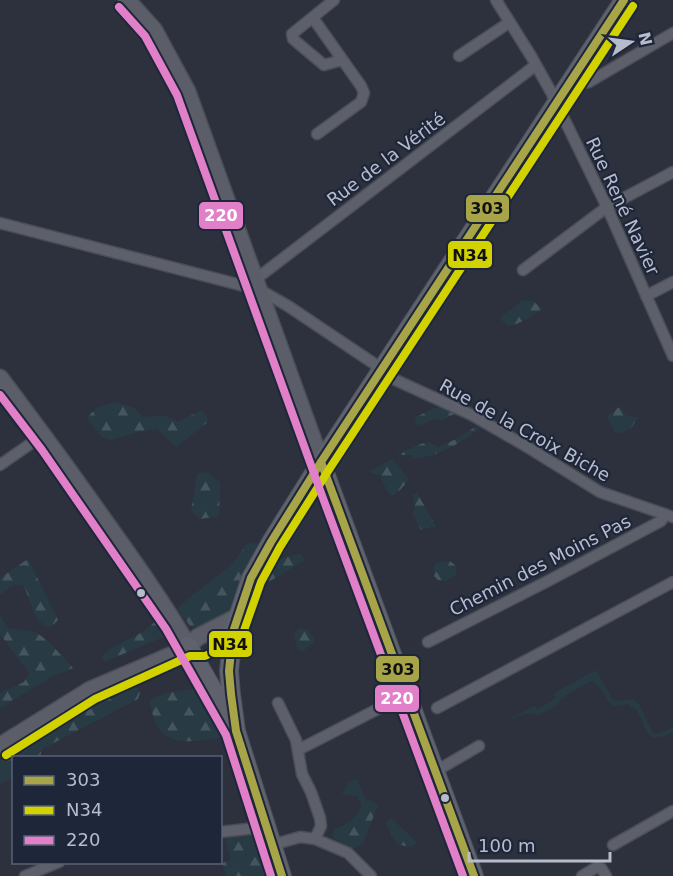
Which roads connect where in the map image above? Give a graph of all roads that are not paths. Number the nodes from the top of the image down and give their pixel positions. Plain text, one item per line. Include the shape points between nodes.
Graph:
1 (127, 0) edge
2 (334, 0) edge
3 (496, 0) edge
4 (624, 0) edge
5 (313, 18) junction
6 (510, 22) junction
7 (673, 33) edge
8 (459, 56) dead end
9 (342, 60) junction
10 (536, 66) junction
11 (572, 81) junction
12 (556, 104) junction
13 (317, 134) dead end
14 (673, 172) edge
15 (607, 207) junction
16 (0, 223) edge
17 (523, 270) dead end
18 (673, 282) edge
19 (258, 284) junction
20 (646, 296) junction
21 (673, 356) edge
22 (383, 370) junction
23 (0, 378) edge
24 (43, 435) junction
25 (321, 462) junction
26 (0, 465) edge
27 (669, 516) edge
28 (673, 582) edge
29 (235, 624) junction
30 (428, 642) dead end
31 (188, 646) junction
32 (407, 694) junction
33 (278, 703) dead end
34 (437, 708) dead end
35 (236, 731) junction
36 (0, 746) edge
37 (479, 746) dead end
38 (298, 750) junction
39 (436, 771) junction
40 (673, 811) edge
41 (266, 827) junction
42 (222, 832) edge
43 (315, 839) junction
44 (272, 845) junction
45 (613, 845) dead end
46 (53, 864) edge
47 (25, 876) edge
48 (282, 876) edge
49 (371, 876) edge
50 (474, 876) edge
51 (582, 876) edge
52 (606, 876) edge

1 - 19 main road via 154,30 187,91
2 - 5 street
3 - 6 street, Rue René Navier
4 - 11 main road
5 - 9 street
5 - 9 street via 292,34 292,39 324,66
6 - 8 street
6 - 10 street, Rue René Navier
7 - 11 street via 589,82
9 - 13 street via 361,86 363,99
10 - 12 street, Rue René Navier
10 - 19 street, Rue de la Vérité
11 - 12 main road
12 - 15 street, Rue René Navier
12 - 22 main road
14 - 15 street
15 - 17 street
15 - 20 street, Rue René Navier
16 - 19 street, Rue de la Croix Biche
18 - 20 street
19 - 22 street, Rue de la Croix Biche via 271,298
19 - 25 main road
20 - 21 street, Rue René Navier
22 - 25 main road
22 - 27 street, Rue de la Croix Biche via 389,377 472,415 600,492
23 - 24 main road
24 - 26 street
24 - 31 main road
25 - 29 main road via 251,578
25 - 32 main road
27 - 30 street, Chemin des Moins Pas
28 - 34 street
29 - 31 main road via 202,646
29 - 35 main road via 230,671
31 - 35 main road
31 - 36 main road via 90,690
32 - 38 street
32 - 39 main road
33 - 38 street
35 - 41 main road
37 - 39 street
38 - 43 street via 302,774 320,818
39 - 50 main road
40 - 45 street
41 - 42 street
41 - 44 main road
43 - 44 street via 300,837
43 - 49 street via 348,853
44 - 48 main road
46 - 47 street
51 - 52 street via 597,867

